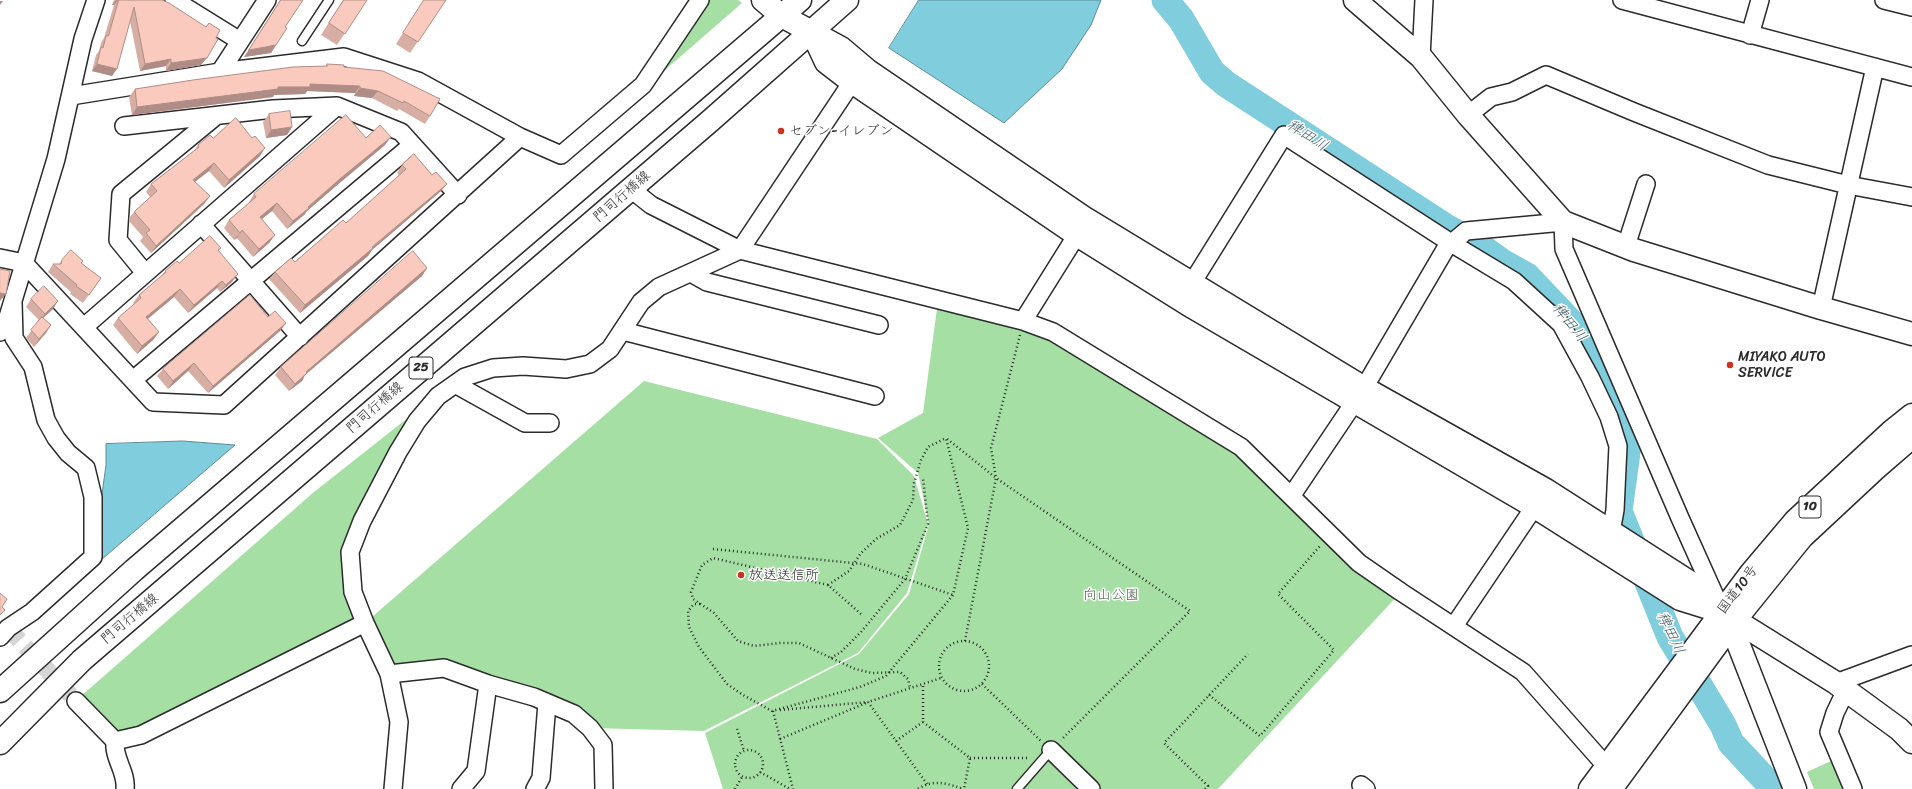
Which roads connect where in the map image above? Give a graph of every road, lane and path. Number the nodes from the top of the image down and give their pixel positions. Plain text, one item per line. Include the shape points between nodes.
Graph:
1 (96, 0) edge
2 (174, 0) edge
3 (267, 0) edge
4 (329, 0) edge
5 (700, 0) edge
6 (763, 0) edge
7 (800, 0) edge
8 (847, 0) edge
9 (1424, 0) edge
10 (1622, 0) edge
11 (1760, 0) edge
12 (1884, 0) edge
13 (1366, 5) edge
14 (1912, 8) edge
15 (782, 16) junction
16 (812, 32) junction
17 (1750, 35) junction
18 (240, 41) junction
19 (302, 41) dead end
20 (1421, 56) junction
21 (1875, 66) junction
22 (220, 72) junction
23 (859, 76) junction
24 (1912, 77) edge
25 (71, 96) junction
26 (336, 106) junction
27 (1468, 114) junction
28 (216, 115) junction
29 (124, 126) dead end
30 (520, 137) junction
31 (412, 145) junction
32 (1646, 184) dead end
33 (1848, 185) junction
34 (631, 189) junction
35 (458, 195) junction
36 (1912, 197) edge
37 (1563, 222) junction
38 (201, 224) junction
39 (1081, 227) junction
40 (1452, 243) junction
41 (1626, 246) junction
42 (740, 250) junction
43 (0, 258) edge
44 (24, 262) junction
45 (145, 273) junction
46 (691, 273) junction
47 (251, 281) junction
48 (1192, 283) junction
49 (13, 302) junction
50 (1821, 308) junction
51 (1023, 321) junction
52 (879, 325) dead end
53 (84, 327) junction
54 (623, 331) junction
55 (0, 332) edge
56 (1912, 334) edge
57 (300, 337) junction
58 (133, 380) junction
59 (455, 384) junction
60 (1360, 395) junction
61 (875, 396) dead end
62 (1912, 414) edge
63 (550, 423) dead end
64 (1912, 437) edge
65 (946, 438) junction
66 (924, 478) dead end
67 (996, 478) junction
68 (1292, 495) junction
69 (1540, 499) junction
70 (1610, 532) junction
71 (1330, 534) junction
72 (712, 549) dead end
73 (906, 579) junction
74 (828, 585) junction
75 (953, 595) junction
76 (700, 604) junction
77 (861, 614) dead end
78 (1730, 618) junction
79 (365, 623) junction
80 (1454, 626) junction
81 (0, 637) edge
82 (965, 641) junction
83 (1248, 654) dead end
84 (1912, 655) edge
85 (830, 658) junction
86 (389, 674) junction
87 (941, 678) junction
88 (923, 683) junction
89 (488, 684) junction
90 (982, 684) junction
91 (1841, 687) junction
92 (910, 688) junction
93 (0, 691) edge
94 (1209, 695) junction
95 (76, 701) tunnel mouth
96 (547, 702) junction
97 (868, 702) junction
98 (772, 711) junction
99 (923, 722) junction
100 (737, 729) dead end
101 (780, 739) junction
102 (115, 741) junction
103 (896, 741) junction
104 (1912, 742) edge
105 (0, 743) edge
106 (744, 751) junction
107 (1047, 754) junction
108 (970, 758) junction
109 (1607, 767) junction
110 (760, 772) junction
111 (742, 777) junction
112 (927, 784) junction
113 (125, 789) edge
114 (393, 789) edge
115 (461, 789) edge
116 (535, 789) edge
117 (604, 789) edge
118 (735, 789) edge
119 (790, 789) edge
120 (793, 789) edge
121 (918, 789) edge
122 (963, 789) edge
123 (1017, 789) edge
124 (1091, 789) edge
125 (1205, 789) edge
126 (1590, 789) edge
127 (1611, 789) edge
128 (1795, 789) edge
129 (1853, 789) edge

1 - 25 street via 83,39
2 - 18 street
3 - 18 street
4 - 19 lane
5 - 30 street via 643,85 561,155
6 - 15 main road
7 - 15 main road, 25
8 - 16 main road, 門司行橋線 / 25
9 - 20 street
10 - 17 street
11 - 17 street
12 - 14 street
13 - 20 main road
15 - 16 main road
15 - 93 main road, 25 via 134,570
16 - 23 main road via 826,62
16 - 34 main road, 門司行橋線 / 25
17 - 21 street
18 - 22 street
20 - 27 main road
21 - 24 street
21 - 33 street
22 - 25 street
22 - 30 street via 344,57 418,81
23 - 39 main road
23 - 42 street
25 - 44 street via 56,159
26 - 28 street
26 - 31 street via 401,132
26 - 38 street
27 - 33 street via 1491,97 1512,92 1546,74 1768,165
27 - 37 main road
28 - 29 street
28 - 45 street via 121,194 118,240
30 - 35 street
31 - 35 street
31 - 47 street
32 - 41 street
33 - 36 street
33 - 50 street
34 - 42 street via 651,205
34 - 105 main road, 門司行橋線 / 25 via 82,660
35 - 57 street
37 - 40 street via 1466,231
37 - 41 main road
37 - 78 street via 1564,249 1680,518
38 - 45 street
38 - 47 street
39 - 48 main road
39 - 51 street
39 - 60 main road via 1188,305
40 - 48 street via 1284,135
40 - 60 street via 1446,248
40 - 70 street via 1514,281 1561,324 1590,377 1609,417 1618,446 1616,504
41 - 50 main road
42 - 46 street
42 - 51 street
43 - 44 street
44 - 49 street
44 - 53 street
45 - 53 street
46 - 52 street via 707,282
46 - 54 street via 660,287 641,302
47 - 57 street
47 - 58 street
48 - 60 main road
49 - 55 street
49 - 81 street via 14,338 33,367 46,420 68,453 86,468 93,497 93,557
50 - 56 main road
51 - 67 path via 991,448
51 - 68 street via 1053,332 1241,447
53 - 58 street
54 - 59 street via 610,349 590,364 566,369 523,366 493,368 465,377
54 - 61 street
57 - 58 street via 224,405 153,402
59 - 63 street via 525,423
59 - 79 street via 438,396 417,421 362,521 350,552 353,592
60 - 68 street
60 - 69 main road
62 - 78 main road, 国道10号 / 10 via 1795,521 1751,573
64 - 78 main road, 国道10号 / 10 via 1802,537
65 - 67 path
65 - 74 path via 928,447 921,460 913,500 900,525 876,539 861,553 849,571
65 - 75 path via 968,528
66 - 73 path via 928,524
67 - 82 path
67 - 107 path via 1190,610
68 - 71 street
69 - 70 main road
69 - 78 main road via 1680,599
69 - 80 street
70 - 78 main road via 1691,583
71 - 80 street via 1360,563
71 - 94 path via 1278,594 1334,650 1260,736
72 - 73 path via 863,564
73 - 75 path
73 - 85 path via 861,632 841,652
74 - 76 path via 713,558 702,565 691,592
74 - 77 path
75 - 98 path via 886,676 860,687
76 - 85 path via 714,613 738,641 754,646 799,643
76 - 98 path via 694,604 688,611 689,627 699,647 727,684
78 - 91 main road
78 - 109 main road, 国道10号 / 10
78 - 127 main road, 国道10号 / 10
78 - 128 main road
79 - 86 street
79 - 102 street via 141,735
80 - 109 street via 1523,672
82 - 87 path via 956,642 942,652 939,665
82 - 90 path via 973,643 986,654 989,670
83 - 94 path
84 - 91 street
85 - 92 path via 872,673 900,672 908,679
86 - 89 street via 444,668
86 - 114 street via 399,722
87 - 88 path
87 - 90 path via 949,687 960,692 968,692
88 - 92 path
88 - 99 path
89 - 96 street
89 - 115 street via 476,770
90 - 107 path
91 - 104 main road via 1899,729
91 - 129 street via 1829,732
92 - 97 path
94 - 125 path via 1164,743 1208,786
95 - 102 street
96 - 116 street via 541,778
96 - 117 street via 574,714 590,728 603,745
97 - 98 path
97 - 101 path
97 - 103 path
98 - 101 path
99 - 103 path
99 - 108 path
100 - 106 path
101 - 120 path
102 - 113 street via 114,750 126,781
103 - 112 path
106 - 110 path via 753,751 760,756 763,765
106 - 111 path via 737,756 734,765
107 - 108 path
107 - 123 lane
107 - 124 street
108 - 122 path
109 - 126 main road, 国道10号 / 10
110 - 111 path via 751,778
110 - 119 path
111 - 118 path
112 - 121 path
112 - 122 path via 946,783

